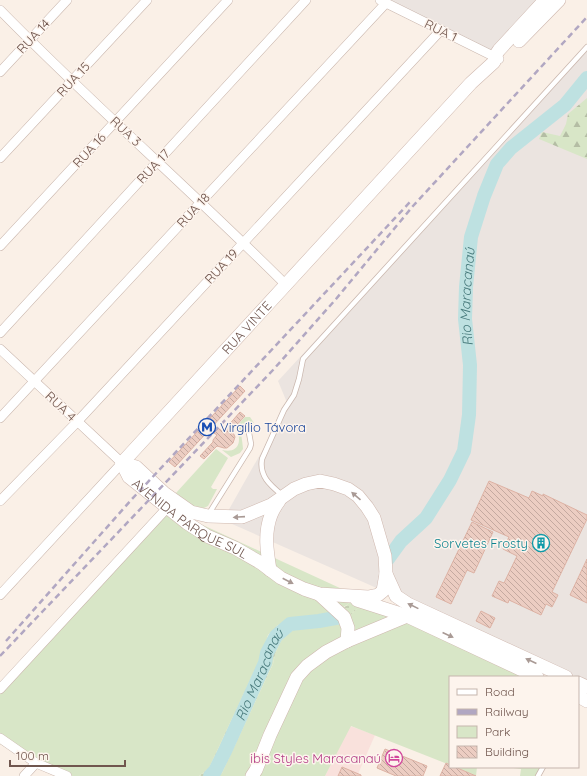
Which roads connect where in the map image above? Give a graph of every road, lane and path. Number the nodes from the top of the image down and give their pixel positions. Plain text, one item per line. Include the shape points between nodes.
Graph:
1 (67, 0) edge
2 (147, 0) edge
3 (228, 0) edge
4 (306, 0) edge
5 (545, 0) edge
6 (559, 0) edge
7 (383, 2) edge
8 (0, 10) edge
9 (441, 30) junction
10 (29, 40) junction
11 (587, 47) edge
12 (496, 59) junction
13 (0, 72) edge
14 (72, 80) junction
15 (115, 122) junction
16 (0, 158) edge
17 (158, 161) junction
18 (200, 202) junction
19 (243, 242) junction
20 (0, 246) edge
21 (286, 286) junction
22 (0, 333) edge
23 (0, 348) edge
24 (35, 381) junction
25 (0, 418) edge
26 (77, 422) junction
27 (249, 433) dead end
28 (122, 463) junction
29 (282, 497) junction
30 (0, 501) edge
31 (167, 508) junction
32 (208, 516) junction
33 (270, 570) junction
34 (386, 574) junction
35 (319, 594) junction
36 (0, 595) edge
37 (346, 597) junction
38 (407, 616) junction
39 (347, 641) junction
40 (535, 676) edge
41 (564, 676) edge
42 (579, 686) edge
43 (0, 690) edge
44 (582, 697) edge
45 (0, 738) edge
46 (36, 763) junction
47 (24, 776) edge
48 (67, 776) edge
49 (252, 776) edge

1 - 10 street, RUA 14
2 - 14 street, RUA 15
3 - 15 street, RUA 16
4 - 17 street, RUA 17
5 - 12 street
6 - 12 street
7 - 9 street, RUA 1
7 - 18 street, RUA 18
8 - 10 street, RUA 3
9 - 12 street, RUA 1
9 - 19 street, RUA 19
10 - 13 street, RUA 14
10 - 14 street, RUA 3
11 - 29 lane via 303,360 294,395 284,410 261,465 267,482
12 - 21 street, RUA VINTE via 471,83
14 - 15 street, RUA 3
14 - 16 street, RUA 15
15 - 17 street, RUA 3
15 - 20 street, RUA 16
17 - 18 street, RUA 3
17 - 22 street, RUA 17
18 - 19 street, RUA 3
18 - 24 street, RUA 18
19 - 21 street, RUA 3
19 - 26 street, RUA 19
21 - 28 street, RUA VINTE
23 - 24 street, RUA 4
24 - 25 street, RUA 18
24 - 26 street, RUA 4
26 - 28 street, RUA 4
26 - 30 street, RUA 19
27 - 32 lane via 250,448
28 - 31 street, AVENIDA PARQUE SUL via 129,477
28 - 32 street, AVENIDA PARQUE SUL via 136,467 164,494 191,512
28 - 36 street, RUA VINTE
29 -> 32 street, AVENIDA PARQUE SUL via 262,510 242,517
29 - 33 street via 271,515 268,530 266,546
34 -> 29 street, AVENIDA PARQUE SUL via 385,556 374,518 358,496 348,489 320,481 294,489
31 - 33 street, AVENIDA PARQUE SUL via 207,536 235,548
31 - 43 street
33 -> 35 street, AVENIDA PARQUE SUL via 281,578
34 - 37 street, AVENIDA PARQUE SUL via 383,590 378,595
41 -> 34 street, AVENIDA PARQUE SUL via 408,604 396,596
35 - 37 street, AVENIDA PARQUE SUL
35 - 39 street via 344,617 348,628
37 - 38 street, AVENIDA PARQUE SUL
38 - 39 street
38 -> 40 street, AVENIDA PARQUE SUL
39 - 49 street via 326,652 297,677
42 - 44 street
45 - 46 street
46 - 47 street
46 - 48 street

